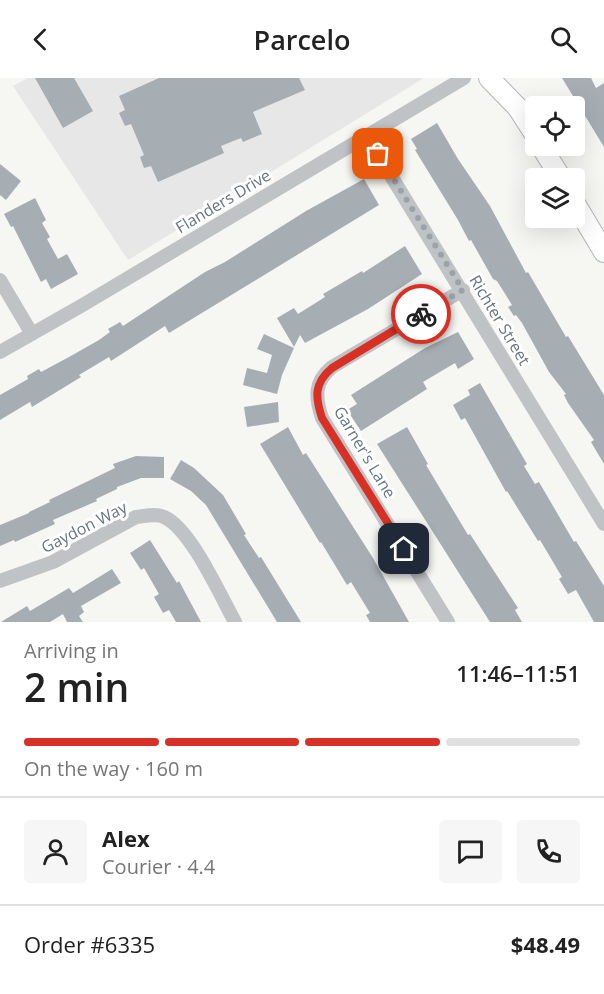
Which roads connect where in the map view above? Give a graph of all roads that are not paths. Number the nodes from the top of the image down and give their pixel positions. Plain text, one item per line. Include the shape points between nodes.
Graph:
1 (464, 78) edge
2 (489, 78) edge
3 (510, 78) edge
4 (518, 108) junction
5 (525, 119) edge
6 (366, 135) junction
7 (585, 220) edge
8 (604, 252) edge
9 (0, 280) edge
10 (463, 290) junction
11 (33, 334) junction
12 (0, 352) edge
13 (604, 524) edge
14 (0, 581) edge
15 (235, 622) edge
16 (448, 622) edge

1 - 6 street, Flanders Drive
2 - 4 main road
3 - 4 main road
4 - 5 main road
6 - 10 street, Richter Street
6 - 11 street, Flanders Drive
7 - 8 main road
9 - 11 street
10 - 13 street, Richter Street
10 - 16 street, Garner's Lane via 332,368 321,376 317,392 322,418
11 - 12 street, Flanders Drive
14 - 15 street, Gaydon Way via 53,562 136,517 164,516 188,538

